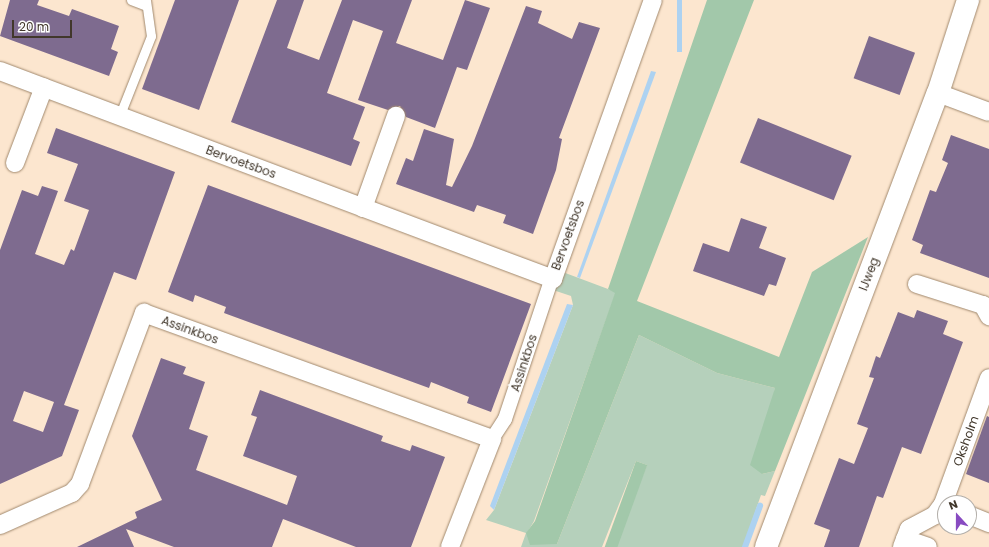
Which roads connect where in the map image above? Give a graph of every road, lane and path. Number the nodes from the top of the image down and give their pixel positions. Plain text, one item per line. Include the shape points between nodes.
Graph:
1 (131, 0) edge
2 (653, 0) edge
3 (968, 0) edge
4 (145, 2) edge
5 (0, 71) edge
6 (44, 87) junction
7 (938, 92) junction
8 (989, 112) edge
9 (396, 116) dead end
10 (119, 117) junction
11 (15, 163) dead end
12 (363, 208) junction
13 (550, 284) dead end
14 (917, 284) dead end
15 (989, 316) edge
16 (989, 378) edge
17 (492, 439) junction
18 (947, 495) edge
19 (937, 513) edge
20 (977, 518) edge
21 (989, 523) edge
22 (0, 525) edge
23 (904, 543) edge
24 (450, 547) edge
25 (766, 547) edge
26 (928, 547) edge

1 - 4 lane
2 - 12 street, Bervoetsbos via 553,279
3 - 7 street, IJweg
4 - 10 lane via 151,36
5 - 6 street, Bervoetsbos
6 - 10 street, Bervoetsbos
6 - 11 street
7 - 8 street
7 - 25 street, IJweg
9 - 12 street
10 - 12 street, Bervoetsbos
13 - 17 street, Assinkbos via 505,419
14 - 15 street via 983,305
16 - 18 street, Oksholm
17 - 22 street, Assinkbos via 144,313 80,484 72,493
17 - 24 street, Assinkbos
19 - 23 street, Oksholm via 915,523
20 - 21 street
23 - 26 street, Oksholm

